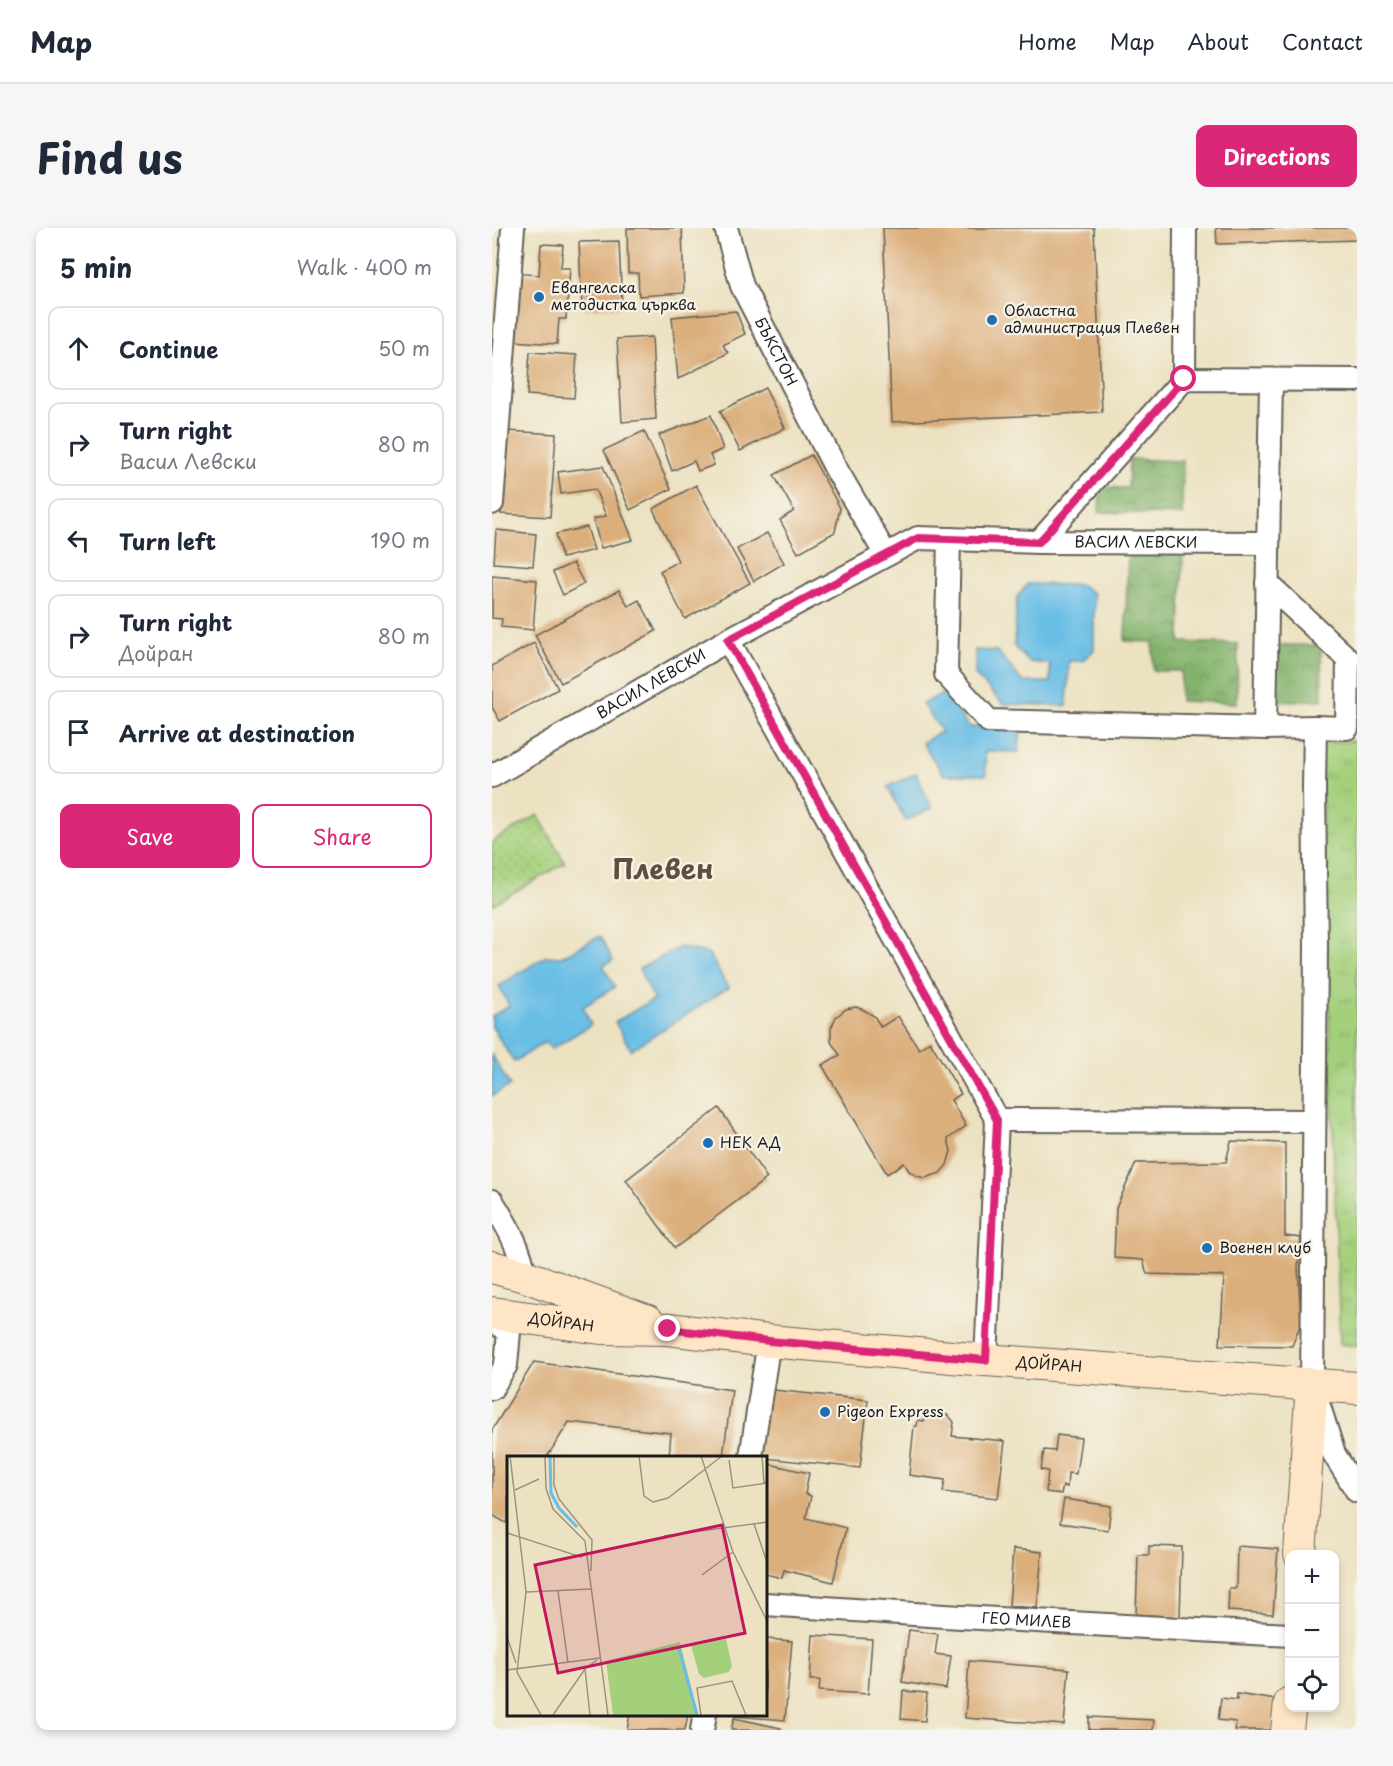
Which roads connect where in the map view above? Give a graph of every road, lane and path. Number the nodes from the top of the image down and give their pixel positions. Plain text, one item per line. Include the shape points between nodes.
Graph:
1 (513, 228) edge
2 (726, 228) edge
3 (1185, 228) edge
4 (1184, 379) junction
5 (1357, 380) edge
6 (1271, 381) junction
7 (492, 503) edge
8 (949, 539) junction
9 (1039, 542) junction
10 (1268, 543) junction
11 (886, 555) junction
12 (1267, 583) junction
13 (728, 640) junction
14 (1352, 698) edge
15 (1265, 728) junction
16 (1315, 728) junction
17 (492, 776) edge
18 (997, 1120) junction
19 (1314, 1121) junction
20 (492, 1201) edge
21 (510, 1272) edge
22 (492, 1313) edge
23 (492, 1320) edge
24 (668, 1329) junction
25 (769, 1341) junction
26 (986, 1360) junction
27 (1312, 1384) junction
28 (492, 1388) edge
29 (1357, 1388) edge
30 (750, 1456) edge
31 (1357, 1491) edge
32 (1300, 1550) edge
33 (766, 1604) edge
34 (1285, 1635) edge
35 (1289, 1712) edge
36 (705, 1715) edge
37 (702, 1730) edge
38 (1287, 1730) edge

1 - 7 street
2 - 11 street, БЪКСТОН via 742,286 836,469
3 - 4 street
4 - 6 street
4 - 9 street
5 - 6 street
6 - 10 street
8 - 9 street, ВАСИЛ ЛЕВСКИ
8 - 11 street, ВАСИЛ ЛЕВСКИ via 918,538
8 - 15 street via 946,674 989,721
9 - 10 street, ВАСИЛ ЛЕВСКИ
10 - 12 street
11 - 13 street, ВАСИЛ ЛЕВСКИ
12 - 14 street via 1348,659
12 - 15 street
13 - 17 street, ВАСИЛ ЛЕВСКИ
13 - 18 street
14 - 16 street via 1347,728
15 - 16 street
16 - 19 street
18 - 19 street
18 - 26 street
19 - 27 street
20 - 21 street via 522,1257
21 - 24 main road, ДОЙРАН
22 - 24 main road, ДОЙРАН via 601,1328
23 - 28 street via 509,1332 506,1365
24 - 25 main road, ДОЙРАН
25 - 26 main road, ДОЙРАН
25 - 30 street
26 - 27 main road, ДОЙРАН
27 - 29 main road, ДОЙРАН
27 - 31 street via 1334,1454
27 - 32 main road
33 - 34 street, ГЕО МИЛЕВ
35 - 38 main road
36 - 37 street

